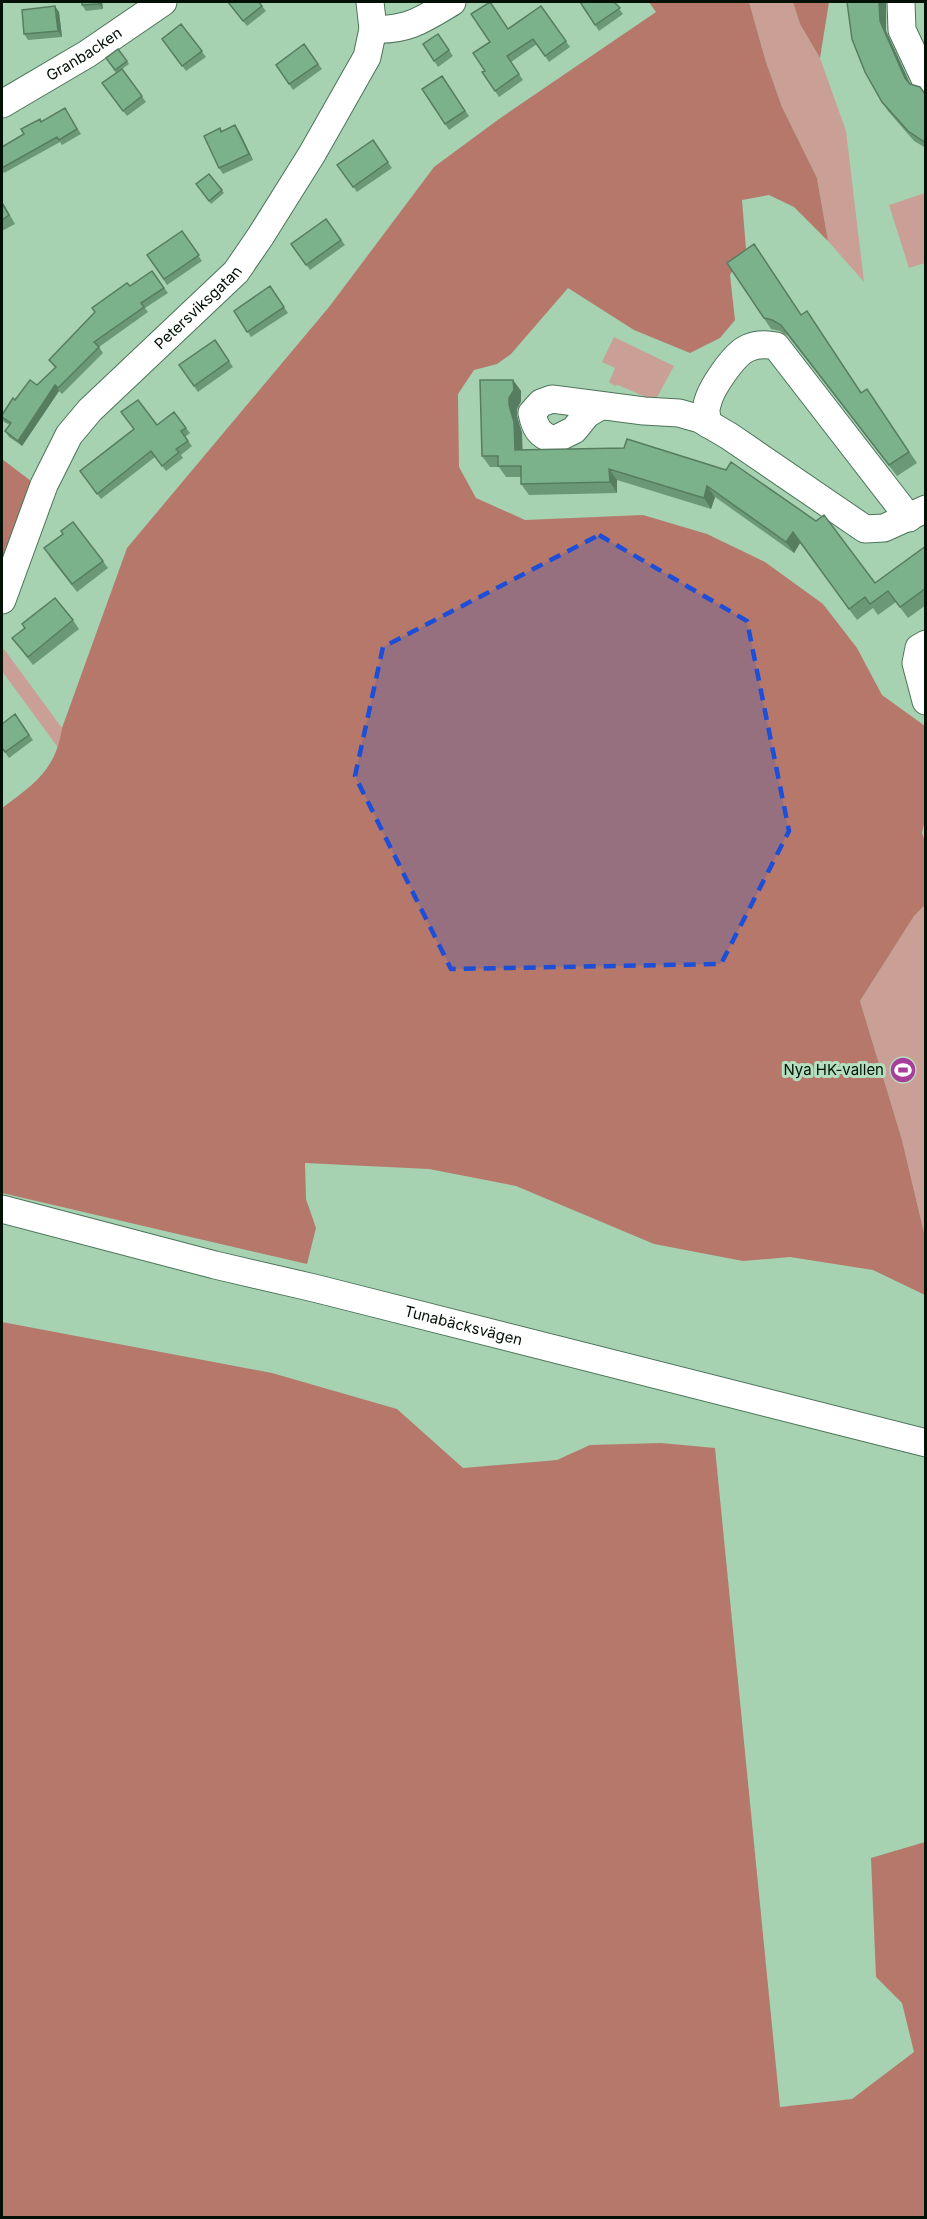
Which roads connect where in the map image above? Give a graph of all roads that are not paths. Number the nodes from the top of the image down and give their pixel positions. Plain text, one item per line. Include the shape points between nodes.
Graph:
1 (163, 2) edge
2 (370, 2) edge
3 (452, 2) edge
4 (901, 2) edge
5 (373, 29) junction
6 (926, 81) edge
7 (2, 104) edge
8 (601, 406) dead end
9 (708, 424) junction
10 (917, 514) edge
11 (2, 600) edge
12 (922, 646) edge
13 (926, 701) edge
14 (2, 1209) edge
15 (926, 1443) edge

1 - 7 street, Granbacken via 87,54
2 - 5 street, Petersviksgatan
3 - 5 street via 408,27
4 - 6 street via 902,30
5 - 11 street, Petersviksgatan via 367,57 352,85 236,272 98,402 69,435 44,485
8 - 9 street via 679,413
9 - 10 street via 865,529 884,528
9 - 10 street via 706,405 731,363 747,348 776,346
12 - 13 street via 916,663
14 - 15 street, Tunabäcksvägen

